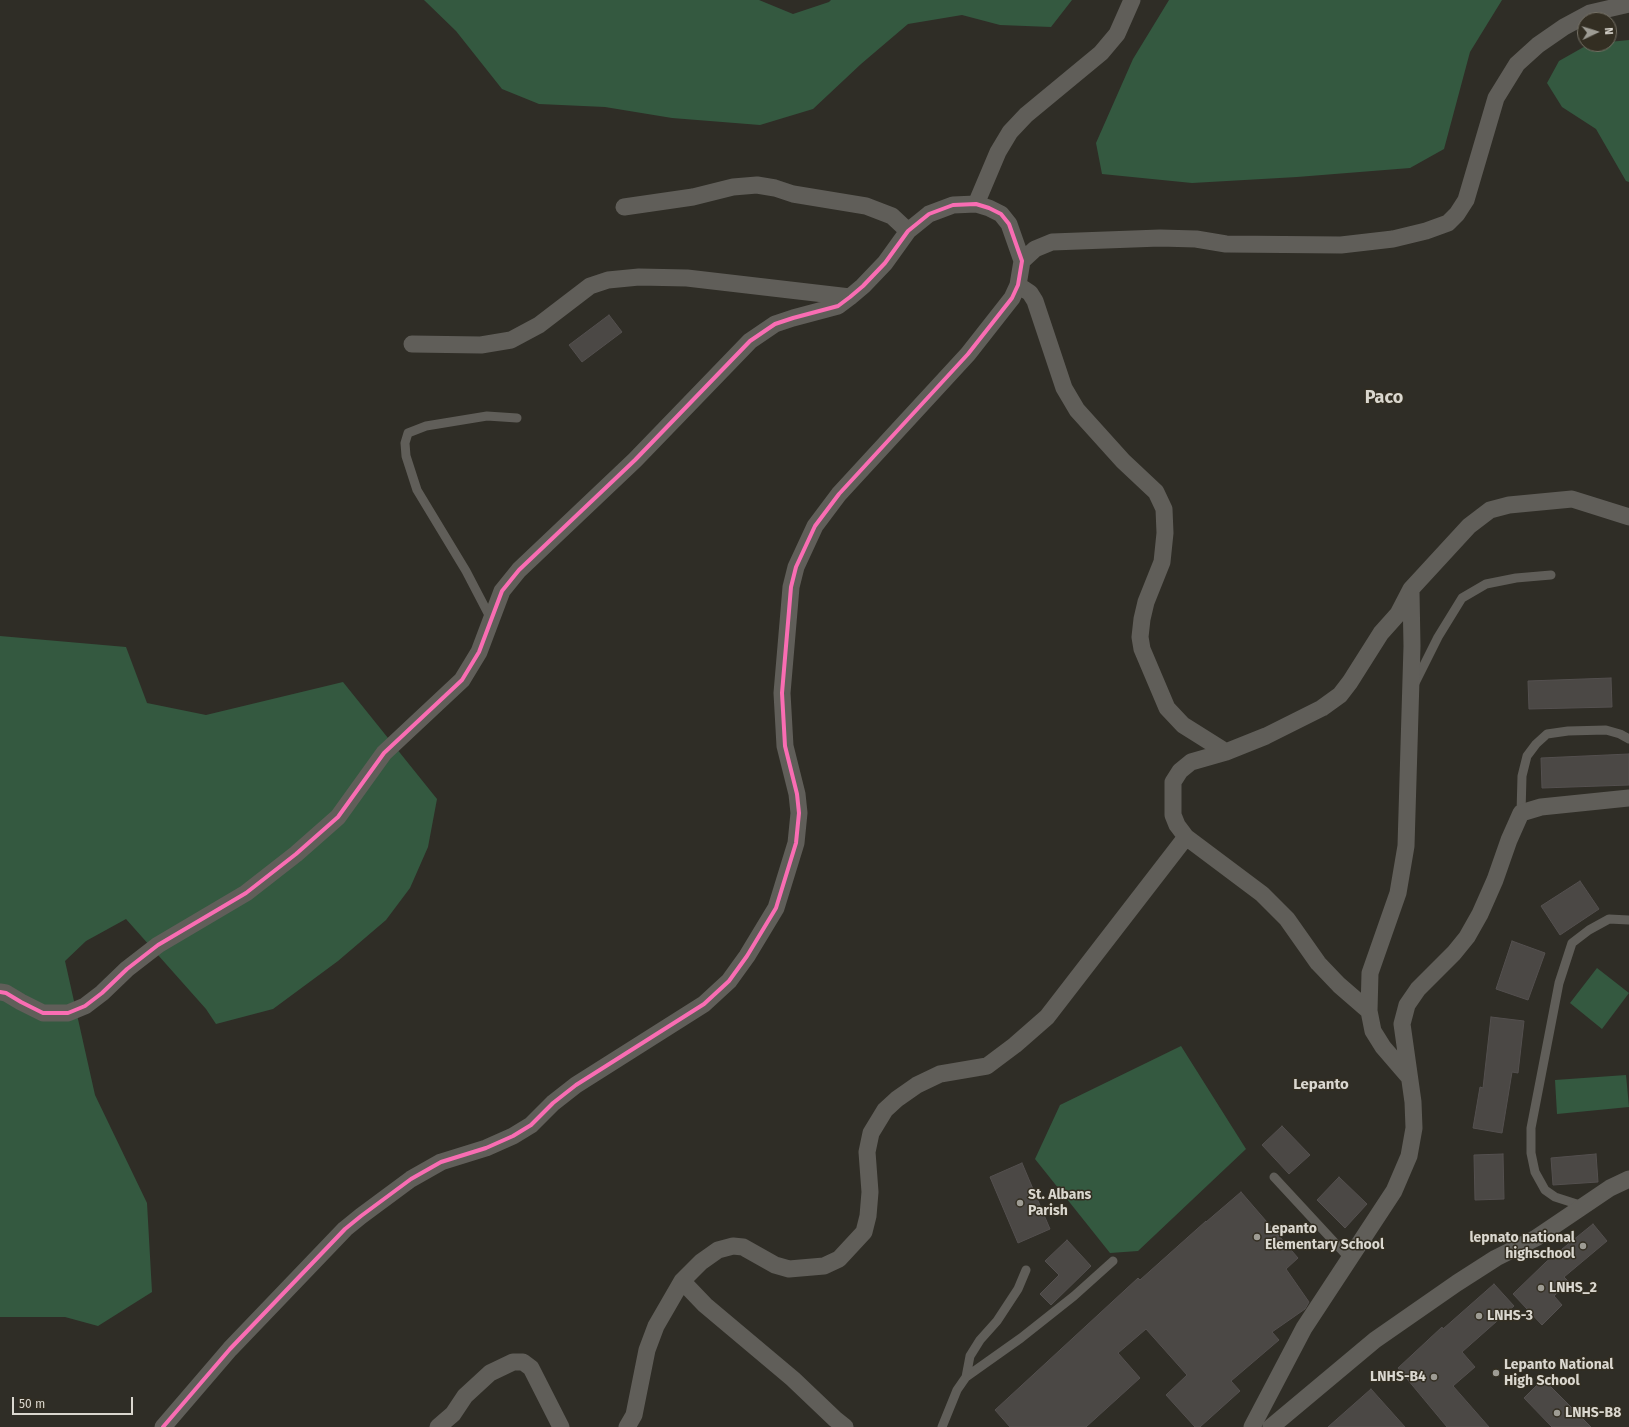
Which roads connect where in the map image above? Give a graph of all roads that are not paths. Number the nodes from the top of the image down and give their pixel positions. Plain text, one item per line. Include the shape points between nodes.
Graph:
1 (1132, 0) edge
2 (1629, 4) edge
3 (976, 204) junction
4 (624, 207) dead end
5 (908, 231) junction
6 (1022, 261) junction
7 (1018, 285) junction
8 (850, 297) junction
9 (412, 344) dead end
10 (517, 418) dead end
11 (1629, 517) edge
12 (1551, 575) dead end
13 (1411, 589) junction
14 (491, 618) junction
15 (1409, 696) junction
16 (1629, 739) edge
17 (1226, 752) junction
18 (1629, 798) edge
19 (1521, 813) junction
20 (1186, 837) junction
21 (1629, 920) edge
22 (0, 992) edge
23 (1369, 1012) junction
24 (1408, 1076) junction
25 (1274, 1176) dead end
26 (1629, 1178) edge
27 (1583, 1206) junction
28 (1349, 1258) junction
29 (1113, 1261) dead end
30 (1026, 1270) dead end
31 (682, 1281) junction
32 (966, 1378) junction
33 (163, 1427) edge
34 (438, 1427) edge
35 (561, 1427) edge
36 (627, 1427) edge
37 (845, 1427) edge
38 (942, 1427) edge
39 (1252, 1427) edge
40 (1271, 1427) edge

1 - 3 street via 1117,34 1101,53 1026,115 1010,132 998,152
2 - 6 street via 1590,13 1564,27 1517,64 1496,98 1466,200 1448,223 1393,239 1341,245 1226,244 1196,239 1160,238 1052,242 1035,249
3 - 5 street via 953,205 929,214
3 - 6 street via 1001,214 1009,224
4 - 5 street via 757,185 793,194 866,206 892,216
5 - 8 street via 885,263
6 - 7 street
7 - 17 street via 1030,293 1035,301 1064,388 1077,410 1123,461 1156,492 1164,510 1165,533 1162,562 1142,619 1142,650 1167,708 1182,726
7 - 33 street via 1012,298 968,354 839,494 815,526 796,567 782,692 785,746 799,813 796,843 776,908 738,968 704,1004 576,1085 531,1125 486,1148 441,1162 411,1179 361,1216 345,1229 230,1349
8 - 9 street via 687,278 639,277 608,280 590,286 538,325 511,340 481,345
8 - 14 street via 838,306 775,324 750,342 636,460 519,570 502,591
10 - 14 lane via 487,416 426,426 408,433 404,443 418,490
11 - 13 street via 1572,499 1509,505 1490,510 1469,526
12 - 15 lane via 1486,584 1462,598 1438,637
13 - 15 street via 1412,646
13 - 17 street via 1398,614 1381,633 1340,695 1322,708 1266,736
14 - 22 street via 479,652 462,680 384,753 338,817 246,893 158,946 85,1006 68,1013 43,1013
15 - 23 street via 1406,846 1398,893 1370,973
16 - 19 lane via 1606,730 1547,734 1527,756 1522,776
17 - 20 street via 1191,762 1180,771 1173,782 1173,814
18 - 19 street via 1541,807
19 - 24 street via 1495,880 1467,937 1418,989 1407,1005 1402,1024
20 - 23 street via 1262,894 1287,919 1318,963
20 - 31 street via 1048,1017 987,1066 940,1074 897,1099 885,1110 871,1133 867,1152 870,1192 864,1232 839,1259 824,1266 789,1269 775,1265 743,1246 733,1246 718,1250
21 - 27 lane via 1609,919 1572,943 1559,983 1531,1128 1531,1153 1535,1172 1545,1190 1555,1197
23 - 24 street via 1373,1031
24 - 28 street via 1414,1128 1409,1156 1394,1191
25 - 28 lane
26 - 27 street
27 - 40 street via 1536,1238 1496,1258 1457,1283 1382,1336
28 - 39 street via 1304,1328
29 - 32 lane via 1074,1296
30 - 32 lane via 1018,1289 970,1356
31 - 36 street via 656,1326 649,1344 634,1415
31 - 37 street via 705,1305 793,1379
32 - 38 lane via 957,1390
34 - 35 street via 485,1378 513,1362 522,1362 531,1368

